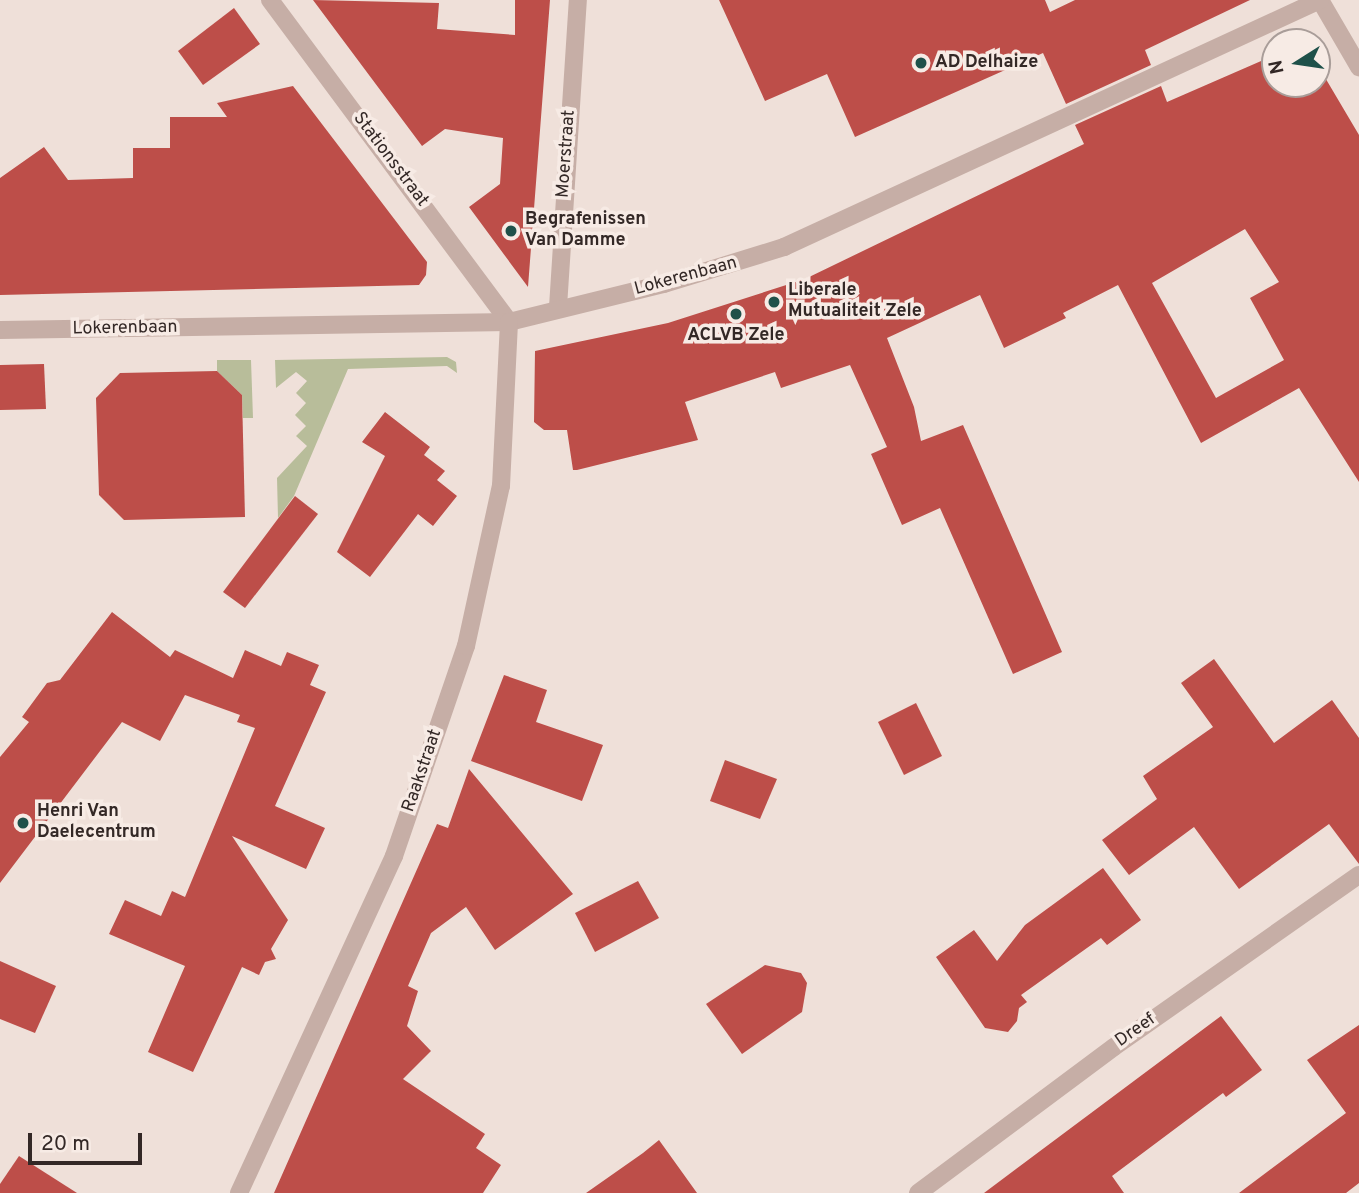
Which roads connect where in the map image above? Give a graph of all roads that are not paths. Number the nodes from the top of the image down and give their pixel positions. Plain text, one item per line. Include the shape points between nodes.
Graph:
1 (270, 0) edge
2 (578, 0) edge
3 (1320, 0) edge
4 (1359, 67) edge
5 (558, 307) junction
6 (509, 322) junction
7 (0, 330) edge
8 (1359, 875) edge
9 (239, 1193) edge
10 (918, 1193) edge

1 - 6 street, Stationsstraat
2 - 5 street, Moerstraat
3 - 4 street
3 - 5 street, Lokerenbaan via 784,247 729,267
5 - 6 street, Lokerenbaan
6 - 7 street, Lokerenbaan
6 - 9 street, Raakstraat via 501,486 466,646 394,856
8 - 10 street, Dreef via 1114,1047

